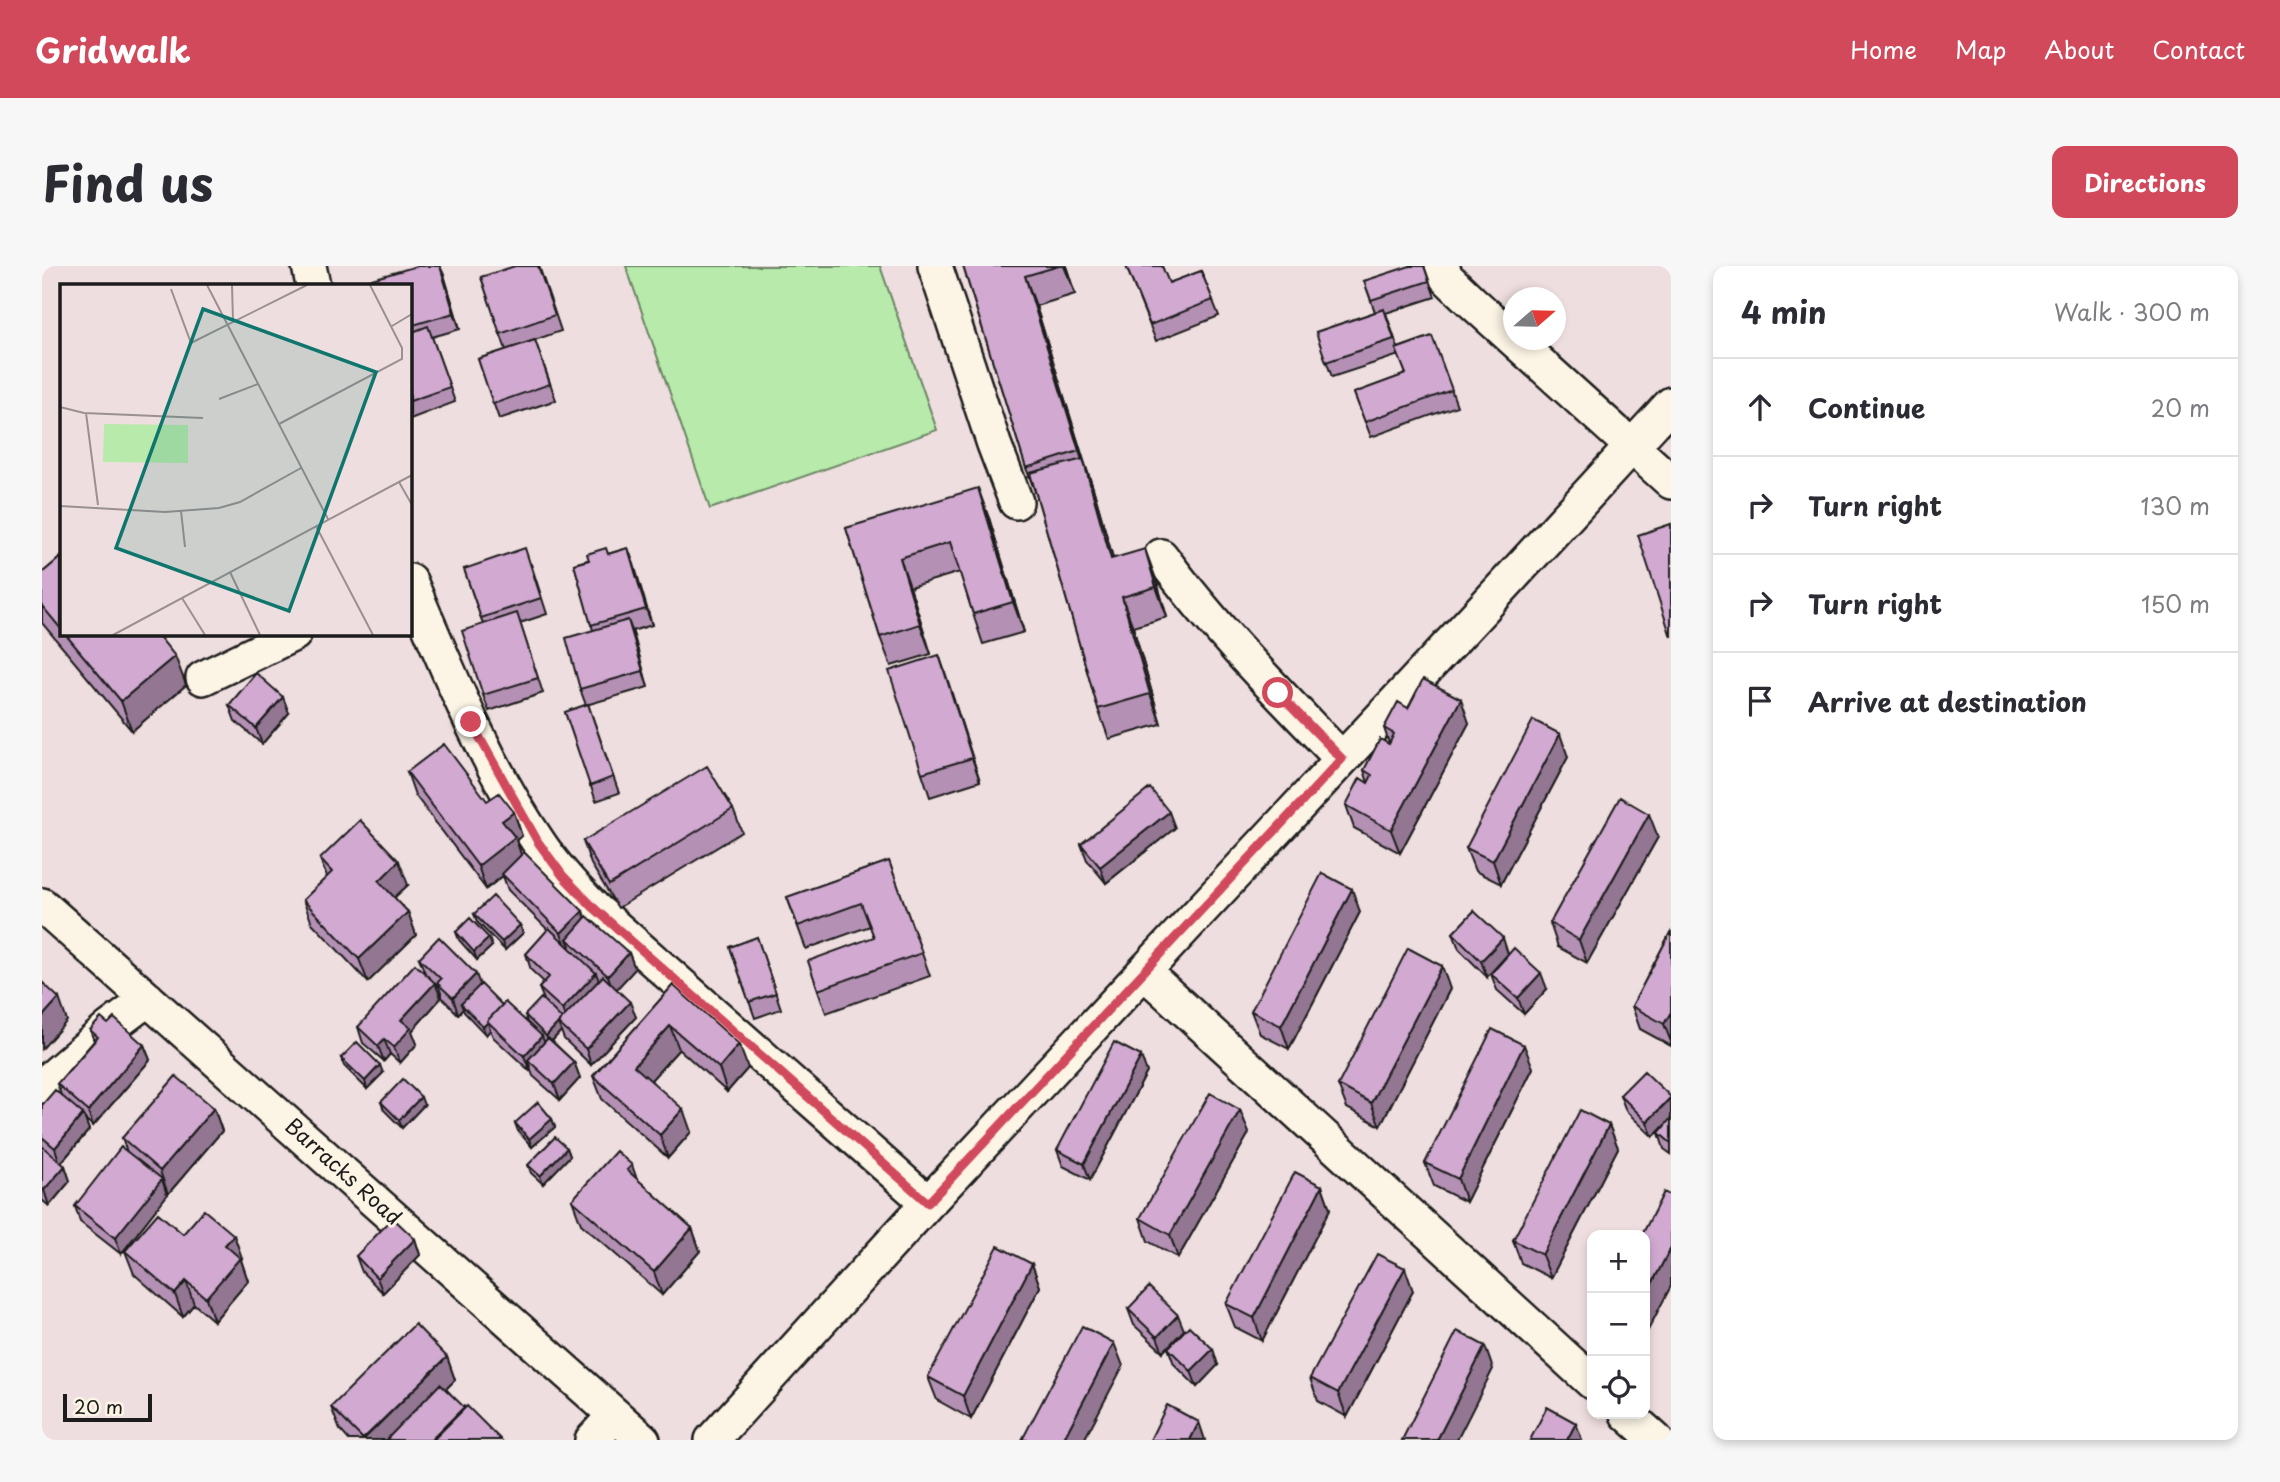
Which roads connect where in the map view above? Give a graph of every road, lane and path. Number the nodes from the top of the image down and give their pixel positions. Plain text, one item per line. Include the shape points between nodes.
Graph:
1 (309, 266) edge
2 (935, 266) edge
3 (1442, 266) edge
4 (313, 284) edge
5 (1671, 404) edge
6 (1633, 447) junction
7 (1668, 474) edge
8 (1016, 502) dead end
9 (1161, 556) dead end
10 (411, 583) edge
11 (292, 635) edge
12 (203, 678) dead end
13 (1342, 759) junction
14 (42, 905) edge
15 (1144, 972) junction
16 (148, 999) junction
17 (42, 1086) edge
18 (928, 1203) junction
19 (1587, 1377) edge
20 (615, 1415) junction
21 (1633, 1419) edge
22 (592, 1440) edge
23 (643, 1440) edge
24 (712, 1440) edge
25 (1656, 1440) edge

1 - 4 street
2 - 8 street
3 - 6 street via 1471,301
5 - 6 street
6 - 7 street
6 - 13 street
9 - 13 street via 1278,693
10 - 18 street via 471,722 538,842 563,876
11 - 12 street
13 - 15 street
14 - 16 street, Barracks Road
15 - 18 street
15 - 19 street
16 - 17 street
16 - 20 street, Barracks Road
18 - 24 street
20 - 22 street
20 - 23 street, Barracks Road
21 - 25 street

